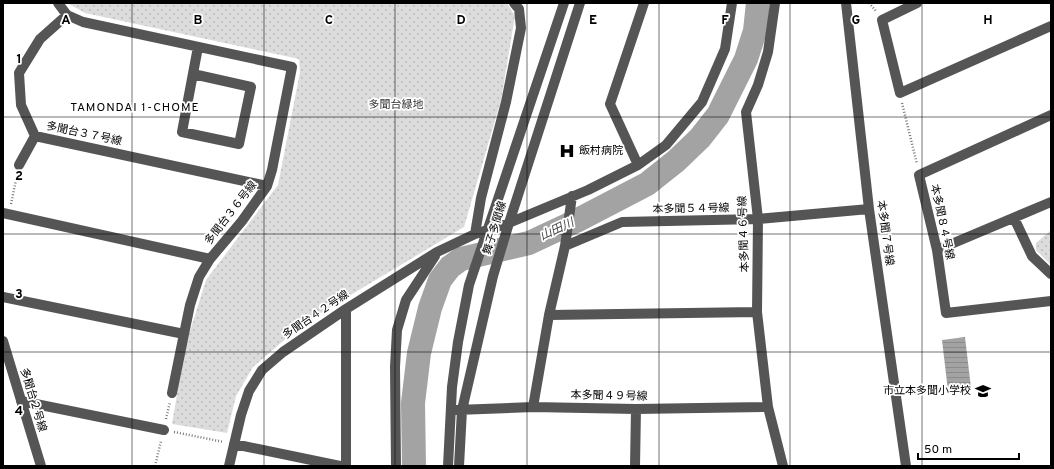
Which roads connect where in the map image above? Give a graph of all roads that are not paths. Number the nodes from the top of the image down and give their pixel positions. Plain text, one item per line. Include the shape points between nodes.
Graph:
1 (58, 3) edge
2 (514, 3) edge
3 (564, 3) edge
4 (580, 3) edge
5 (644, 3) edge
6 (732, 3) edge
7 (775, 3) edge
8 (846, 3) edge
9 (917, 3) edge
10 (67, 15) junction
11 (1051, 26) edge
12 (198, 47) junction
13 (193, 74) junction
14 (1051, 115) edge
15 (35, 136) junction
16 (19, 165) road end
17 (638, 165) junction
18 (267, 186) junction
19 (572, 196) junction
20 (1051, 202) edge
21 (869, 209) junction
22 (6, 213) edge
23 (1014, 218) junction
24 (758, 219) junction
25 (508, 222) junction
26 (486, 231) junction
27 (475, 234) junction
28 (565, 246) junction
29 (937, 250) junction
30 (438, 252) junction
31 (210, 259) junction
32 (1051, 274) edge
33 (3, 297) edge
34 (1051, 301) edge
35 (346, 309) junction
36 (757, 312) junction
37 (549, 315) junction
38 (184, 334) junction
39 (3, 341) edge
40 (172, 393) dead end
41 (21, 401) junction
42 (533, 407) junction
43 (768, 407) junction
44 (450, 409) junction
45 (462, 410) junction
46 (636, 410) junction
47 (164, 430) road end
48 (234, 444) junction
49 (41, 466) edge
50 (229, 466) edge
51 (340, 466) edge
52 (346, 466) edge
53 (396, 466) edge
54 (448, 466) edge
55 (460, 466) edge
56 (635, 466) edge
57 (783, 466) edge
58 (906, 466) edge

1 - 10 street
2 - 27 street via 519,9 521,28
3 - 26 street, 舞子多聞線
4 - 25 street, 舞子多聞線
5 - 17 street via 610,104
6 - 17 street, 多聞台４２号線 via 725,49 702,102 666,145
7 - 24 street, 本多聞４６号線 via 768,52 746,112
8 - 21 street, 本多聞７号線
9 - 11 street via 882,20 900,93
10 - 12 street, 多聞台３６号線 via 83,22
10 - 15 street, 多聞台３７号線 via 40,40 19,74 22,105
12 - 13 street
12 - 18 street, 多聞台３６号線 via 292,67
13 - 13 street via 182,132 239,144 251,87
14 - 29 street, 本多聞８４号線 via 919,175
15 - 16 street
15 - 18 street, 多聞台３７号線
17 - 19 street, 多聞台４２号線
18 - 31 street, 多聞台３６号線
19 - 25 street, 多聞台４２号線
19 - 28 street
20 - 23 street
21 - 24 street, 本多聞５４号線
21 - 58 street, 本多聞７号線
22 - 31 street
23 - 29 street
23 - 32 street via 1032,256
24 - 28 street, 本多聞５４号線 via 622,222
24 - 36 street, 本多聞４６号線
25 - 26 street, 多聞台４２号線
25 - 45 street, 舞子多聞線
26 - 27 street, 多聞台４２号線
26 - 44 street, 舞子多聞線 via 469,285 457,349
27 - 30 street, 多聞台４２号線
28 - 37 street
29 - 34 street, 本多聞８４号線 via 946,313
30 - 35 street, 多聞台４２号線
30 - 53 street via 406,300 397,330
31 - 38 street, 多聞台３６号線 via 199,277
33 - 38 street
35 - 48 street, 多聞台４２号線 via 283,352 262,370 249,392
35 - 52 street
36 - 37 street
36 - 43 street, 本多聞４６号線
37 - 42 street
38 - 40 street, 多聞台３６号線
39 - 41 street, 多聞台２号線
41 - 47 street
41 - 49 street, 多聞台２号線
42 - 45 street, 本多聞４９号線
42 - 46 street, 本多聞４９号線
43 - 46 street, 本多聞４９号線
43 - 57 street, 本多聞４６号線
44 - 45 street, 本多聞４９号線
44 - 54 street, 舞子多聞線
45 - 55 street, 舞子多聞線
46 - 56 street
48 - 50 street, 多聞台４２号線
48 - 51 street

